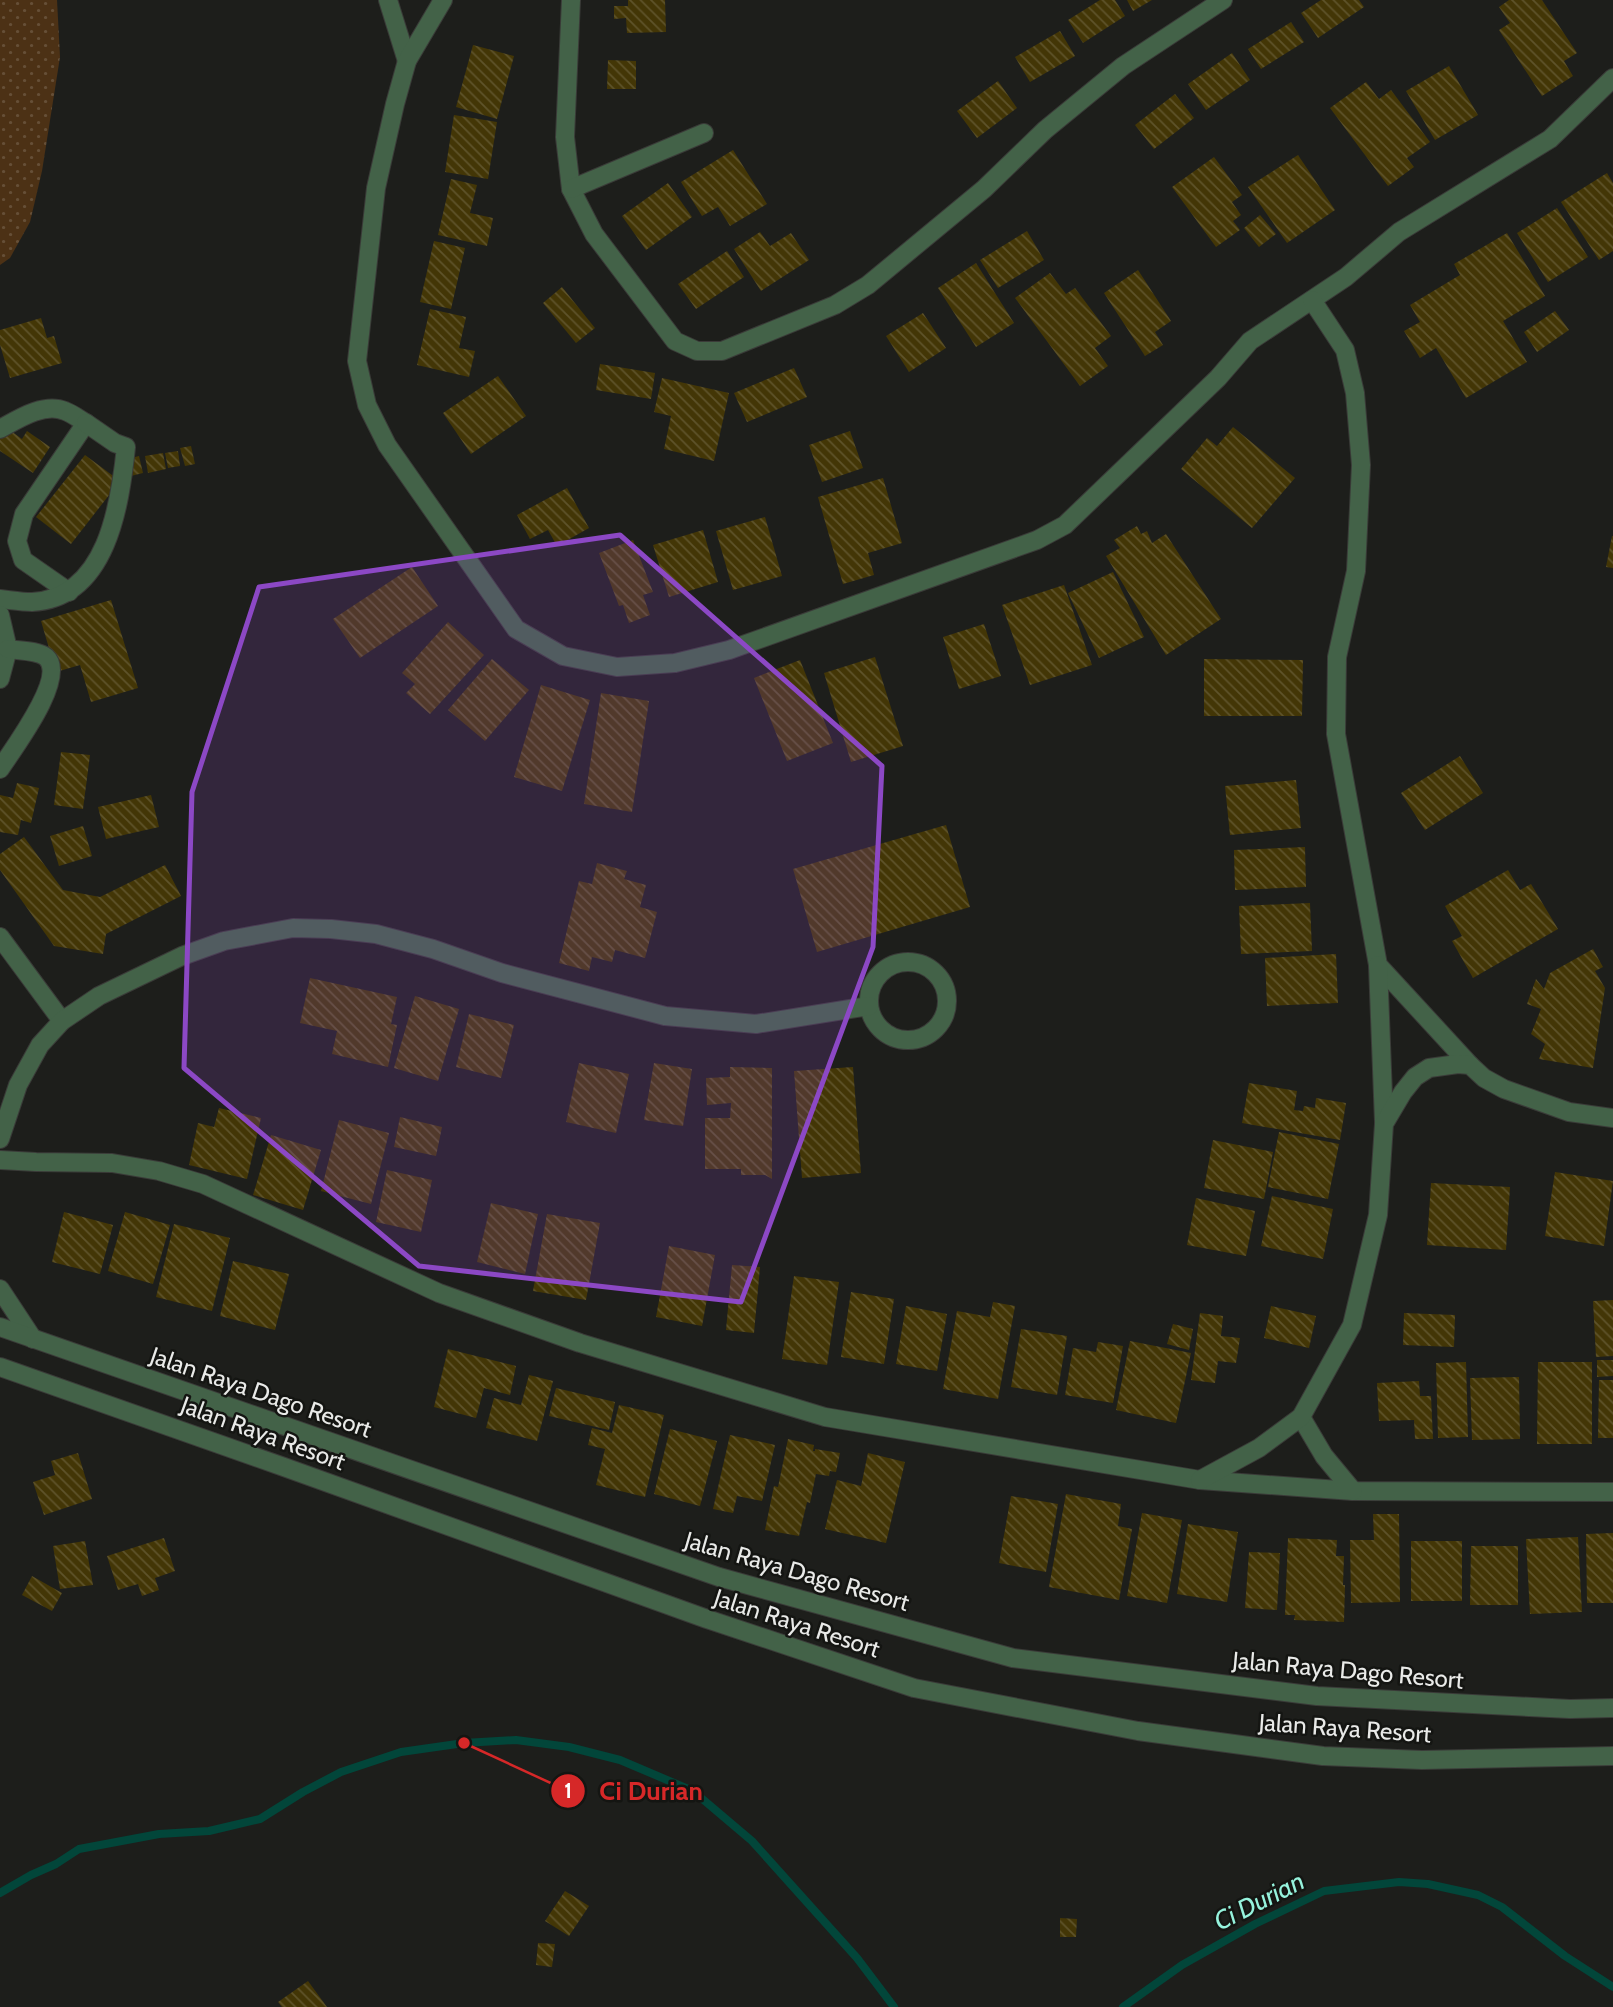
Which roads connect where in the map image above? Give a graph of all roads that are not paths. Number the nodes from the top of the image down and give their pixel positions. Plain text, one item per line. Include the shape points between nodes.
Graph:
1 (388, 0) edge
2 (443, 0) edge
3 (571, 0) edge
4 (1223, 0) edge
5 (407, 61) junction
6 (1613, 78) edge
7 (704, 133) dead end
8 (571, 189) junction
9 (1312, 300) junction
10 (86, 423) junction
11 (0, 429) edge
12 (69, 592) junction
13 (0, 599) edge
14 (0, 615) edge
15 (8, 649) junction
16 (0, 679) edge
17 (0, 769) edge
18 (0, 937) edge
19 (1378, 965) junction
20 (869, 1006) junction
21 (62, 1021) junction
22 (1470, 1065) junction
23 (1613, 1118) edge
24 (1384, 1124) junction
25 (0, 1139) edge
26 (0, 1160) edge
27 (0, 1289) edge
28 (0, 1327) edge
29 (33, 1339) junction
30 (0, 1367) edge
31 (1301, 1416) junction
32 (1200, 1480) junction
33 (1353, 1491) junction
34 (1613, 1492) edge
35 (1613, 1708) edge
36 (1613, 1756) edge

1 - 5 street
2 - 5 street
3 - 8 street via 565,137
4 - 8 street via 1123,66 869,285 835,305 722,351 697,351 675,341 594,234
5 - 9 street via 376,188 357,361 368,405 387,445 516,629 563,656 617,667 676,663 729,650 1037,540 1065,525 1218,378 1250,341
6 - 9 street via 1550,139 1399,232
7 - 8 street
9 - 19 street via 1345,350 1355,393 1361,465 1359,518 1356,571 1336,657 1336,734
10 - 11 street via 50,408
10 - 12 street via 126,447 111,530 92,570
10 - 12 street via 24,514 17,541 23,560
12 - 13 street via 32,602
14 - 15 street
15 - 16 street
15 - 17 street via 43,654 52,670 48,691
18 - 21 street
19 - 22 street
19 - 24 street
20 - 20 street via 869,993 882,971 905,962 918,963 939,976 948,1000 940,1025 918,1040 892,1037 881,1029
20 - 21 street via 755,1024 664,1016 502,974 376,934 293,928 224,941 182,956 99,996
21 - 25 street via 40,1045 18,1085
22 - 23 street via 1504,1090 1569,1112
22 - 24 street via 1429,1068 1415,1077
24 - 31 street via 1378,1215 1352,1325
26 - 32 street via 112,1163 203,1184 439,1293 580,1343 825,1417
27 - 29 street
28 - 29 street, Jalan Raya Dago Resort
29 - 35 street, Jalan Raya Dago Resort via 719,1577 1013,1658 1317,1696
30 - 36 street, Jalan Raya Resort via 914,1688 1138,1731 1323,1756 1422,1760
31 - 32 street via 1259,1448
31 - 33 street via 1324,1456
32 - 33 street
33 - 34 street

